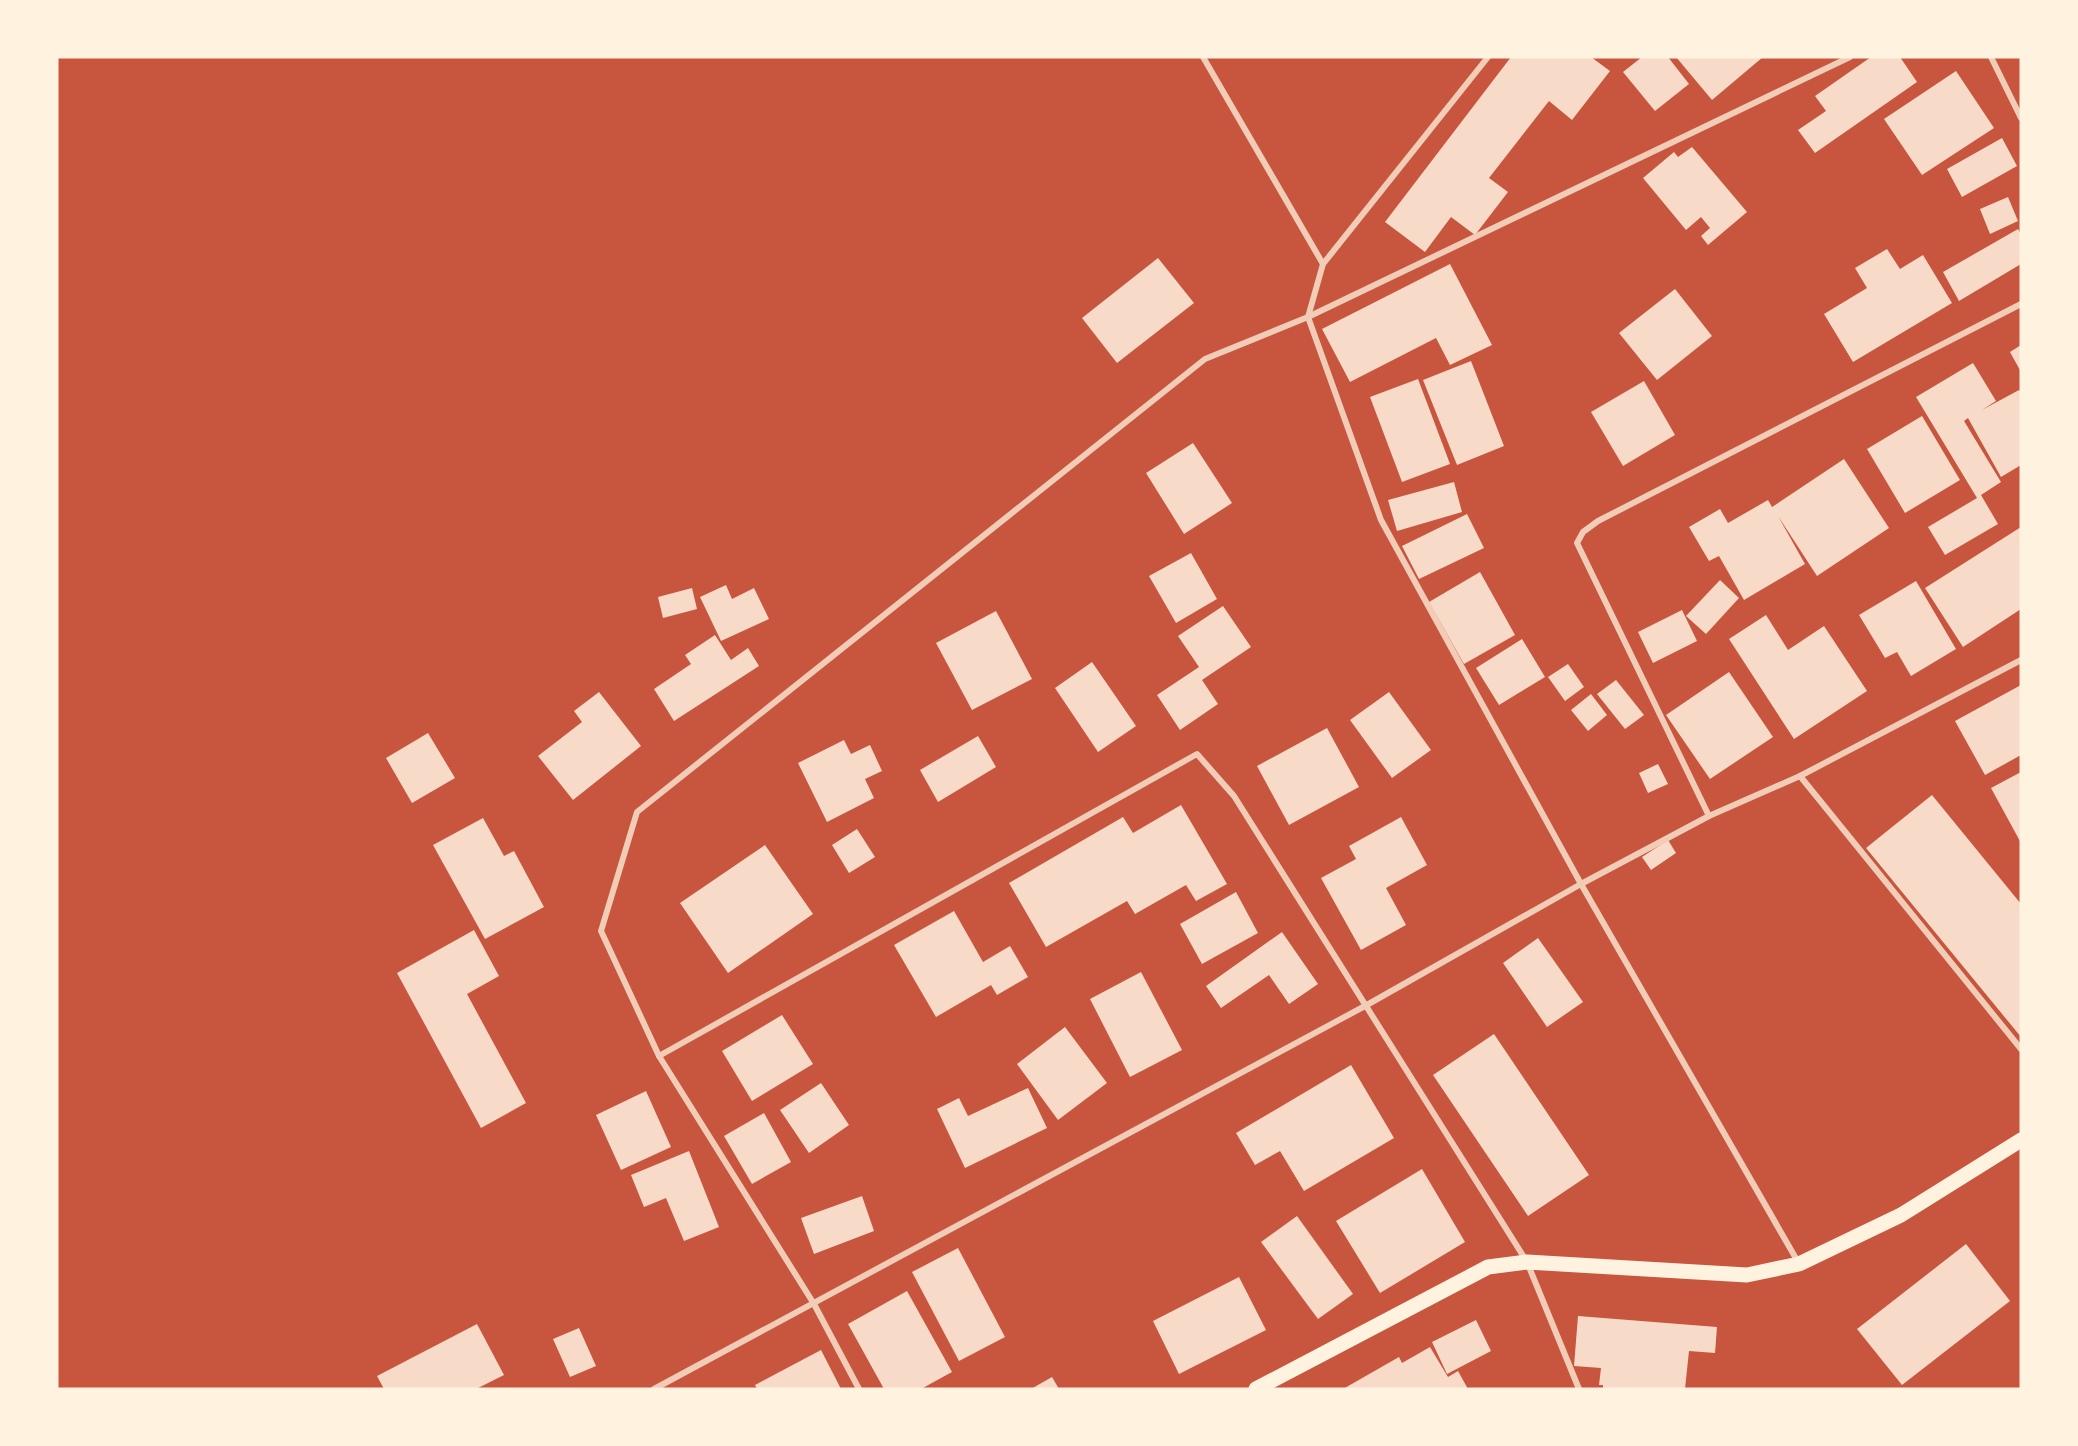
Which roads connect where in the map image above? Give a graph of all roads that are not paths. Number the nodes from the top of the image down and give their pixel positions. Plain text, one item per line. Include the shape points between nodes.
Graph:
1 (1203, 57) edge
2 (1488, 57) edge
3 (1850, 57) edge
4 (1991, 57) edge
5 (2021, 118) edge
6 (1323, 264) junction
7 (2021, 304) edge
8 (1308, 317) junction
9 (2021, 660) edge
10 (1800, 776) junction
11 (1709, 816) junction
12 (1581, 884) junction
13 (1365, 1006) junction
14 (2021, 1049) edge
15 (659, 1056) junction
16 (2021, 1140) edge
17 (1527, 1262) junction
18 (1799, 1264) junction
19 (814, 1304) junction
20 (654, 1389) edge
21 (859, 1389) edge
22 (1256, 1389) edge
23 (1579, 1389) edge

1 - 6 street
2 - 6 street
3 - 8 street
4 - 5 street
6 - 8 street
7 - 11 street via 1598,521 1576,543
8 - 12 street via 1381,520
8 - 15 street via 1205,359 637,812 601,932
9 - 10 street
10 - 11 street
10 - 14 street
11 - 12 street
12 - 13 street
12 - 18 street
13 - 15 street via 1234,796 1197,754
13 - 17 street
13 - 19 street
15 - 19 street
16 - 18 main road via 1901,1215
17 - 18 main road via 1746,1275
17 - 22 main road via 1488,1267
17 - 23 street
19 - 20 street
19 - 21 street

